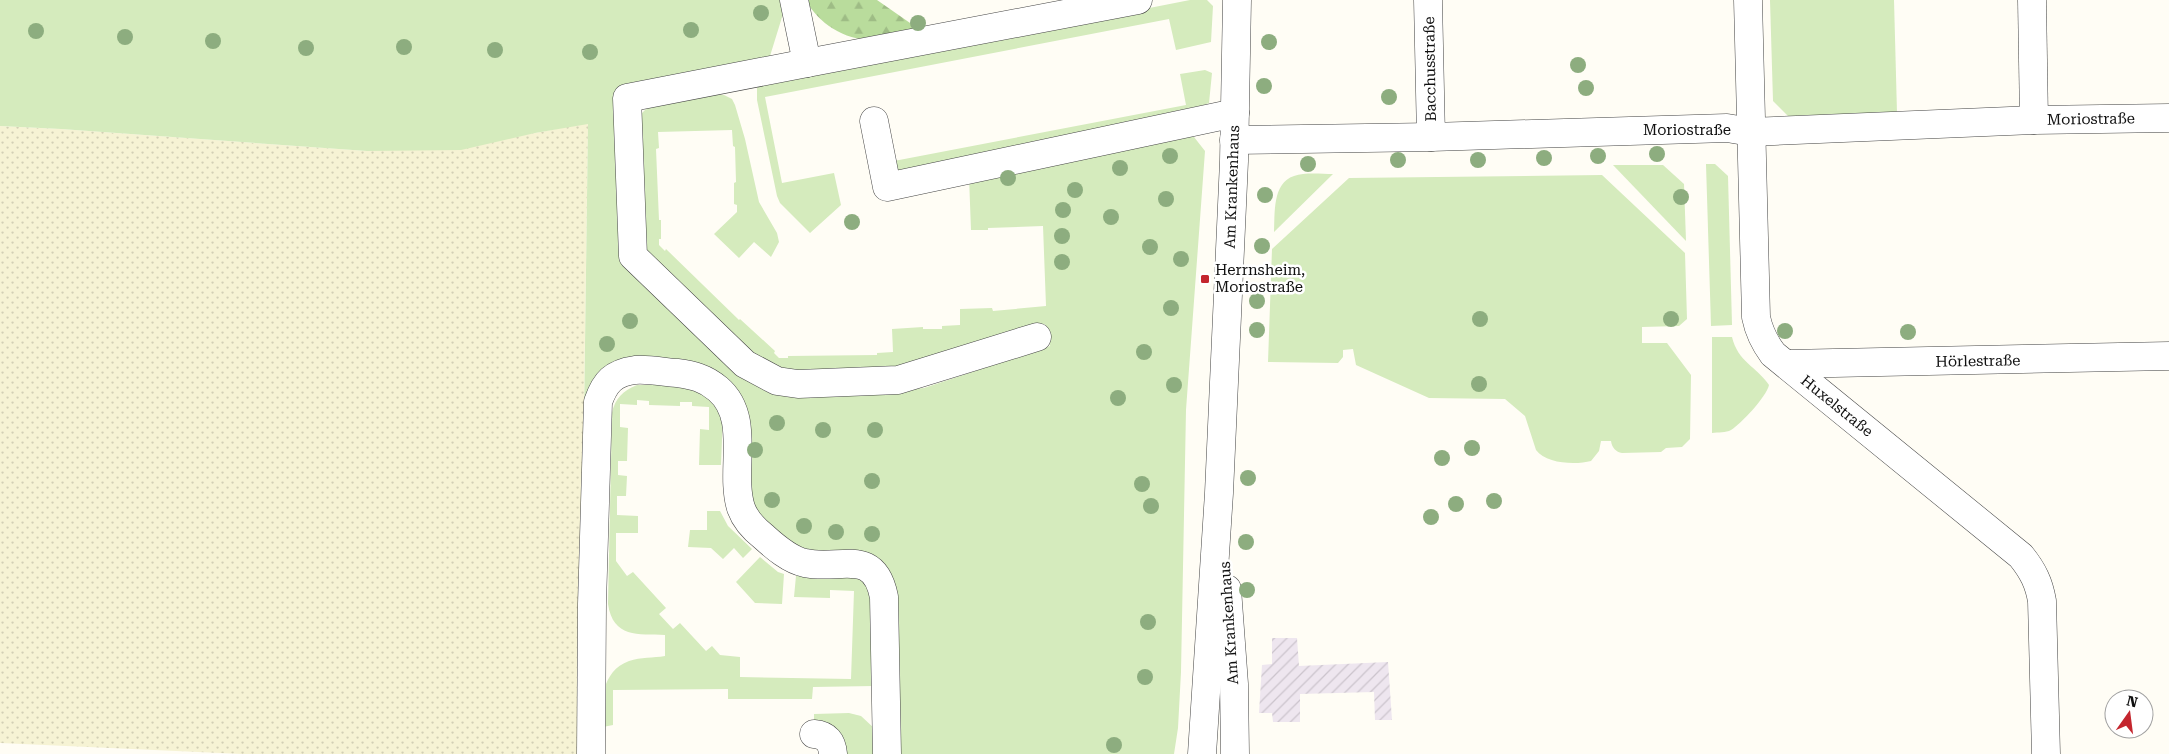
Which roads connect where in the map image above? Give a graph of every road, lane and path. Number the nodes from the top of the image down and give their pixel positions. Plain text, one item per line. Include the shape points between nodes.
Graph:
1 (794, 0) edge
2 (1138, 0) edge
3 (1237, 0) edge
4 (1428, 0) edge
5 (1748, 0) edge
6 (2032, 0) edge
7 (807, 64) junction
8 (1235, 112) junction
9 (2169, 118) edge
10 (2034, 120) junction
11 (874, 121) dead end
12 (1750, 132) junction
13 (1431, 137) junction
14 (1234, 140) junction
15 (1038, 337) dead end
16 (2169, 356) edge
17 (1787, 364) junction
18 (1219, 493) junction
19 (814, 734) dead end
20 (613, 736) dead end
21 (592, 754) edge
22 (833, 754) edge
23 (887, 754) edge
24 (1202, 754) edge
25 (1235, 754) edge
26 (2046, 754) edge

1 - 7 street
2 - 7 street
3 - 8 street, Am Krankenhaus
4 - 13 street, Bacchusstraße
5 - 12 street, Huxelstraße
6 - 10 street
7 - 15 street via 627,98 633,256 746,364 776,381 798,384 898,380
8 - 11 street via 887,187
8 - 14 street, Am Krankenhaus
9 - 10 street, Moriostraße
10 - 12 street, Moriostraße
12 - 13 street, Moriostraße via 1727,128
12 - 17 street, Huxelstraße via 1756,317 1763,341
13 - 14 street, Moriostraße
14 - 18 street, Am Krankenhaus
16 - 17 street, Hörlestraße
17 - 26 street, Huxelstraße via 2021,556 2033,570 2042,602
18 - 24 street, Am Krankenhaus
18 - 25 street, Am Krankenhaus via 1234,684
19 - 22 street via 830,741
20 - 21 street via 603,738 594,746
21 - 23 street via 592,604 598,402 603,387 613,377 642,370 695,375 727,397 734,411 741,507 745,517 763,537 793,559 807,564 849,563 875,573 884,597

